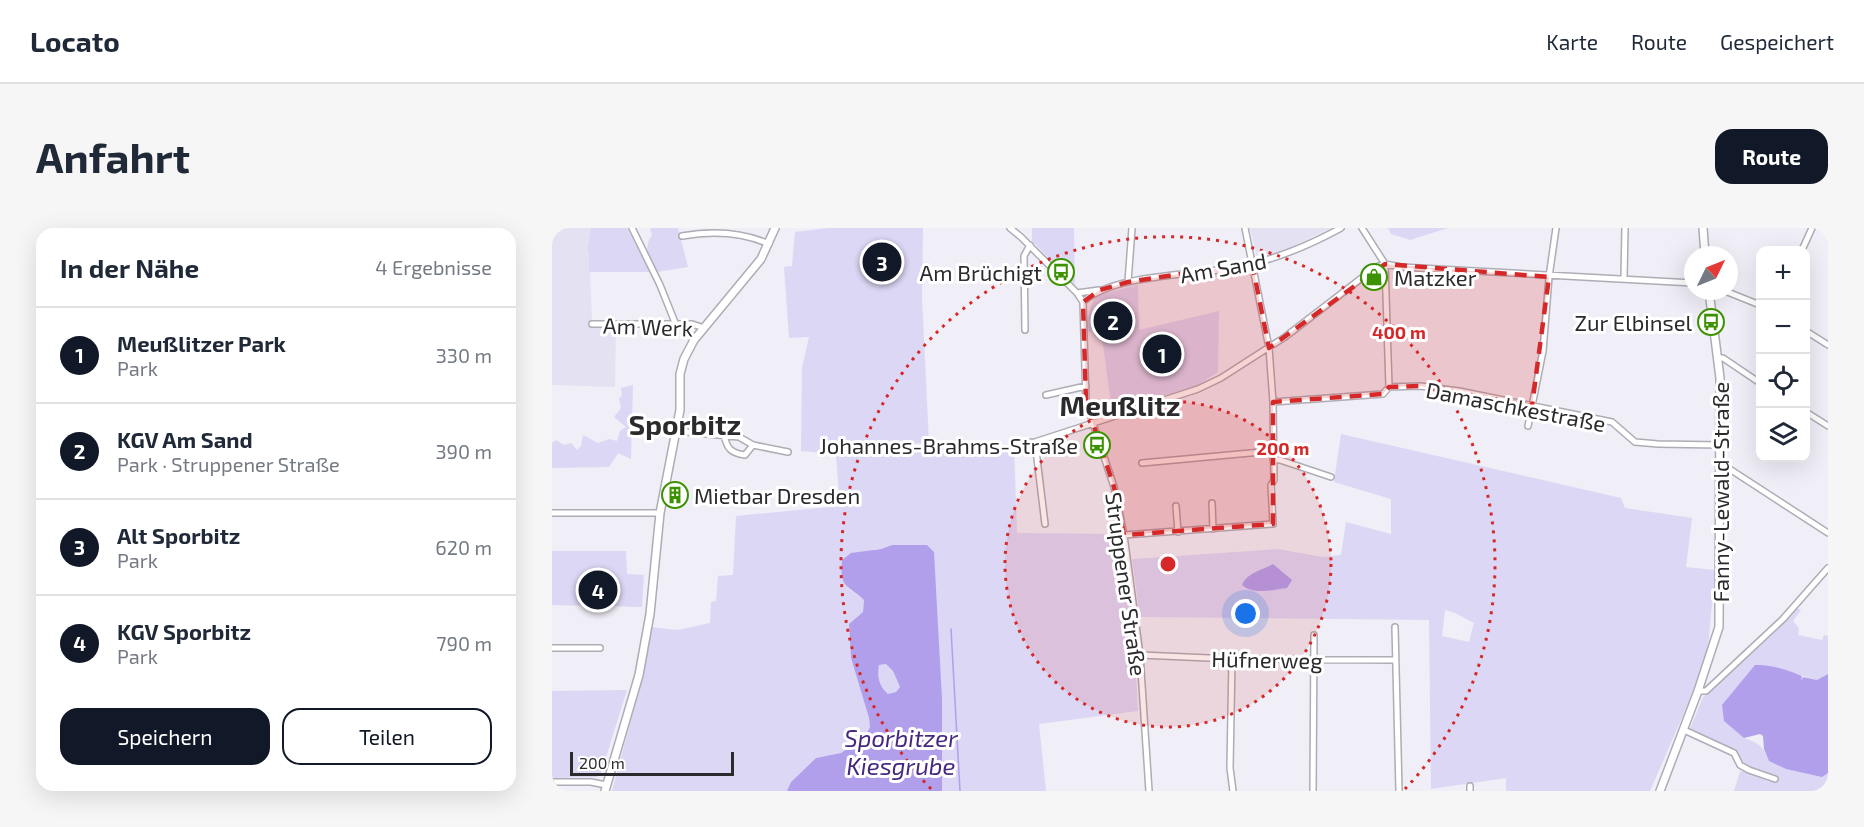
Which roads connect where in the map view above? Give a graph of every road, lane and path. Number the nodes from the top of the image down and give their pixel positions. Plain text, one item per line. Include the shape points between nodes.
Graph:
1 (632, 228) edge
2 (775, 228) edge
3 (1132, 228) edge
4 (1245, 228) edge
5 (1341, 228) edge
6 (1362, 228) edge
7 (1556, 228) edge
8 (1626, 228) edge
9 (1703, 228) edge
10 (1812, 228) edge
11 (1012, 229) edge
12 (682, 236) dead end
13 (769, 244) junction
14 (1030, 245) junction
15 (1704, 246) edge
16 (1804, 246) edge
17 (1252, 263) junction
18 (1385, 264) junction
19 (1549, 277) junction
20 (1624, 278) junction
21 (1128, 282) junction
22 (1684, 282) edge
23 (1101, 290) junction
24 (1077, 293) junction
25 (1738, 296) edge
26 (1710, 300) edge
27 (1083, 302) junction
28 (1756, 303) edge
29 (592, 324) dead end
30 (676, 325) junction
31 (704, 328) junction
32 (1025, 330) dead end
33 (1810, 334) edge
34 (1828, 345) edge
35 (1269, 348) junction
36 (1719, 358) junction
37 (1756, 380) edge
38 (1086, 386) junction
39 (1389, 387) junction
40 (1046, 395) dead end
41 (1273, 402) junction
42 (1532, 406) junction
43 (1810, 415) edge
44 (1091, 422) junction
45 (1528, 426) dead end
46 (1828, 426) edge
47 (676, 431) junction
48 (724, 435) junction
49 (1035, 442) junction
50 (1014, 443) dead end
51 (753, 445) junction
52 (1720, 445) junction
53 (788, 452) dead end
54 (1273, 452) junction
55 (1274, 459) junction
56 (1142, 463) dead end
57 (1720, 465) junction
58 (1330, 477) dead end
59 (1212, 503) dead end
60 (1176, 506) dead end
61 (552, 513) edge
62 (660, 513) junction
63 (1045, 524) dead end
64 (1213, 529) junction
65 (1178, 532) junction
66 (1828, 533) edge
67 (1124, 535) junction
68 (1828, 568) edge
69 (1395, 627) dead end
70 (1314, 635) dead end
71 (552, 648) edge
72 (600, 648) dead end
73 (1140, 656) junction
74 (1232, 659) junction
75 (1315, 659) junction
76 (1395, 660) junction
77 (1698, 691) junction
78 (1684, 730) junction
79 (1775, 779) dead end
80 (552, 782) edge
81 (606, 788) edge
82 (1149, 791) edge
83 (1233, 791) edge
84 (1313, 791) edge
85 (1399, 791) edge
86 (1659, 791) edge

1 - 30 street
2 - 13 street
3 - 21 street
4 - 17 street
5 - 17 street, Am Sand via 1286,254
6 - 18 street
7 - 19 street
8 - 20 street
9 - 15 street
10 - 16 street
11 - 14 street
12 - 13 street via 730,234
13 - 31 street
14 - 24 street
14 - 32 street via 1024,256
17 - 21 street, Am Sand
17 - 35 street
18 - 19 street
18 - 35 street
18 - 39 street
19 - 20 street
19 - 42 street via 1543,351
20 - 22 street
21 - 23 street, Am Sand
23 - 24 street, Am Sand
23 - 27 street, Am Sand
24 - 27 street
25 - 28 street
26 - 36 street, Fanny-Lewald-Straße
27 - 38 street, Struppener Straße
29 - 30 street, Am Werk
30 - 31 street, Am Werk
31 - 47 street via 684,358
33 - 34 street
35 - 41 street
35 - 44 street via 1198,389
36 - 37 street
36 - 52 street, Fanny-Lewald-Straße
38 - 40 street
38 - 44 street, Struppener Straße
39 - 41 street, Damaschkestraße via 1383,394
39 - 42 street, Damaschkestraße via 1459,390
41 - 54 street
42 - 45 street
42 - 52 street, Damaschkestraße via 1612,422 1635,442
43 - 46 street
44 - 49 street
44 - 67 street, Struppener Straße via 1114,487
47 - 48 street
47 - 62 street
48 - 51 street via 740,437
48 - 51 street via 732,453 745,455
49 - 50 street
49 - 63 street
51 - 53 street
52 - 57 street, Fanny-Lewald-Straße
54 - 55 street
54 - 56 street
55 - 58 street
55 - 64 street via 1273,524
57 - 66 street
57 - 77 street, Fanny-Lewald-Straße via 1719,627
59 - 64 street
60 - 65 street
61 - 62 street
62 - 81 street via 650,614 639,675
64 - 65 street
65 - 67 street
67 - 73 street, Struppener Straße
68 - 77 street via 1783,619 1706,691
69 - 76 street
70 - 75 street
71 - 72 street
73 - 74 street, Hüfnerweg
73 - 82 street, Struppener Straße
74 - 75 street, Hüfnerweg
74 - 83 street
75 - 76 street, Hüfnerweg
75 - 84 street
76 - 85 street
77 - 78 street, Fanny-Lewald-Straße
78 - 79 street via 1734,753 1740,765 1749,770
78 - 86 street, Fanny-Lewald-Straße
80 - 81 street via 591,782

